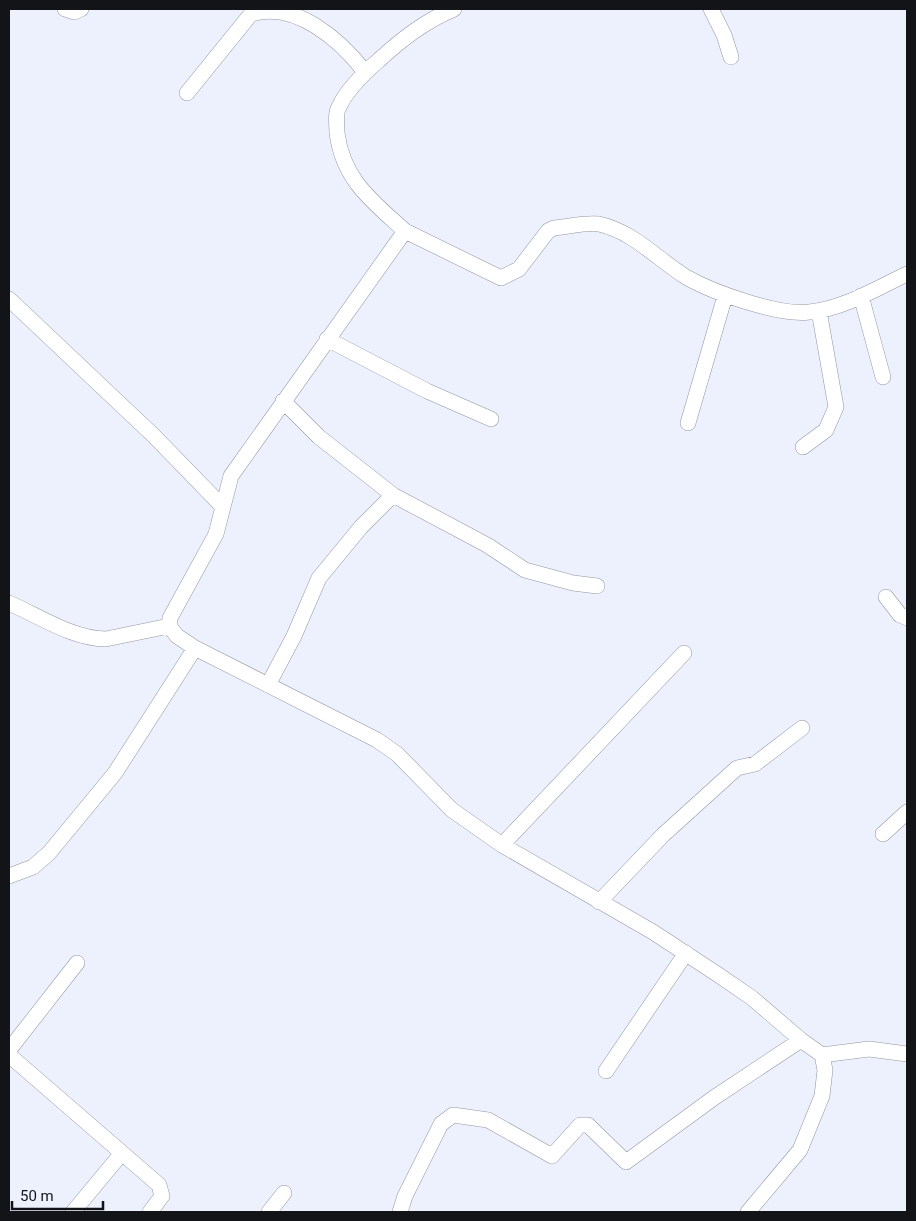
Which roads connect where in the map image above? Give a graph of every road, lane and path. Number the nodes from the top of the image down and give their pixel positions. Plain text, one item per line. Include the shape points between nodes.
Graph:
1 (65, 9) edge
2 (80, 9) edge
3 (454, 9) edge
4 (711, 9) edge
5 (731, 57) dead end
6 (365, 72) junction
7 (186, 93) dead end
8 (405, 231) junction
9 (907, 274) edge
10 (725, 296) junction
11 (861, 296) junction
12 (9, 299) edge
13 (819, 311) junction
14 (327, 339) junction
15 (883, 377) dead end
16 (283, 401) junction
17 (491, 418) dead end
18 (688, 423) dead end
19 (803, 447) dead end
20 (393, 495) junction
21 (223, 507) junction
22 (597, 586) dead end
23 (886, 597) dead end
24 (9, 603) edge
25 (907, 618) edge
26 (169, 626) junction
27 (195, 648) junction
28 (684, 653) dead end
29 (268, 685) junction
30 (802, 728) dead end
31 (907, 812) edge
32 (884, 834) dead end
33 (502, 845) junction
34 (11, 874) edge
35 (599, 902) junction
36 (686, 953) junction
37 (77, 963) dead end
38 (801, 1040) junction
39 (9, 1050) edge
40 (907, 1054) edge
41 (9, 1055) edge
42 (822, 1055) junction
43 (606, 1070) dead end
44 (122, 1153) junction
45 (284, 1193) dead end
46 (73, 1212) edge
47 (150, 1212) edge
48 (269, 1212) edge
49 (400, 1212) edge
50 (748, 1212) edge

1 - 2 street via 74,12
3 - 6 street via 423,24
4 - 5 street
6 - 7 street via 347,48 320,25 299,13 264,9 251,14
6 - 8 street via 338,108 340,154 348,172 365,194
8 - 10 street via 501,278 519,269 548,231 597,224 641,243 686,276
8 - 14 street
9 - 11 street
10 - 13 street via 796,312
10 - 18 street
11 - 13 street
11 - 15 street
12 - 21 street via 154,436
13 - 19 street via 836,407 826,430
14 - 16 street
14 - 17 street via 427,391
16 - 20 street via 319,437
16 - 21 street via 231,476
20 - 22 street via 487,545 525,570
20 - 29 street via 361,527 319,578
21 - 26 street via 216,534 170,618
23 - 25 street via 900,615
24 - 26 street via 96,639
26 - 27 street via 176,636
27 - 29 street
27 - 34 street via 115,773 50,853 33,867
28 - 33 street
29 - 33 street via 377,740 397,754 452,810
30 - 35 street via 755,764 737,768 663,835
31 - 32 street
33 - 35 street
35 - 36 street
36 - 38 street via 752,998
36 - 43 street
37 - 39 street
38 - 42 street
38 - 49 street via 714,1097 624,1163 588,1125 580,1125 552,1156 488,1120 453,1115 441,1124 404,1196
40 - 42 street via 869,1049
41 - 44 street
42 - 50 street via 825,1070 822,1096 800,1150
44 - 46 street
44 - 47 street via 151,1177 162,1191
45 - 48 street

